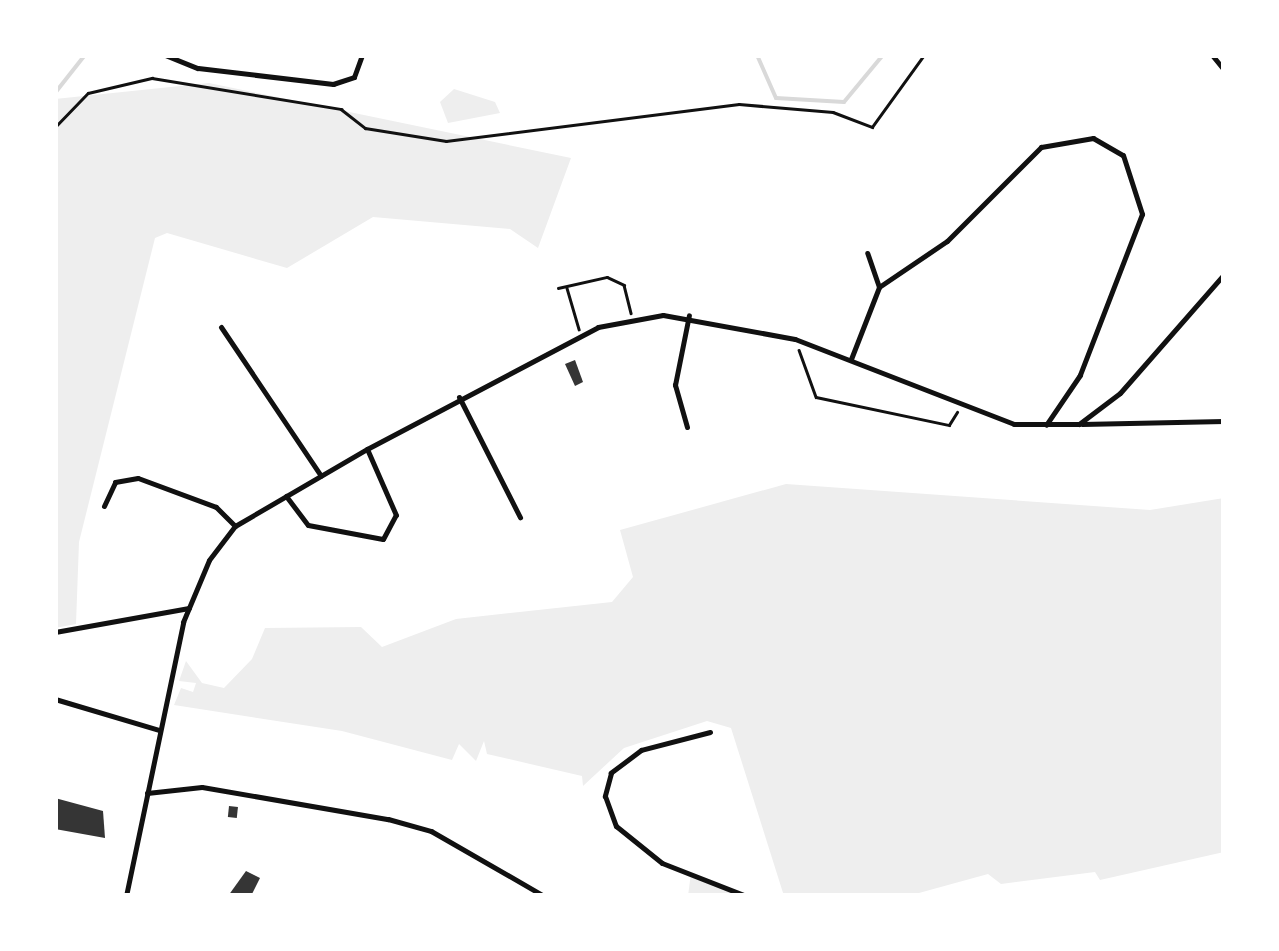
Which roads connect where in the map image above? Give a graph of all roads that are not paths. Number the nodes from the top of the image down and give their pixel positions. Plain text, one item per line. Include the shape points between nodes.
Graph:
1 (165, 55) edge
2 (362, 55) edge
3 (1212, 55) edge
4 (1224, 70) edge
5 (867, 253) dead end
6 (1224, 274) edge
7 (879, 287) junction
8 (689, 315) junction
9 (220, 327) dead end
10 (852, 359) junction
11 (459, 397) junction
12 (1224, 422) edge
13 (1079, 424) junction
14 (1046, 426) junction
15 (687, 427) dead end
16 (366, 449) junction
17 (321, 476) junction
18 (286, 496) junction
19 (104, 506) dead end
20 (520, 518) dead end
21 (235, 526) junction
22 (189, 608) junction
23 (55, 632) edge
24 (55, 699) edge
25 (159, 730) junction
26 (710, 732) dead end
27 (146, 792) junction
28 (126, 896) edge
29 (544, 896) edge
30 (746, 896) edge

1 - 2 street via 198,68 333,84 354,77
3 - 4 street
5 - 7 street
6 - 13 street via 1120,393
7 - 10 street
7 - 14 street via 947,242 1041,147 1092,138 1123,154 1142,214 1080,375
8 - 10 street
8 - 11 street via 632,318 580,335
8 - 15 street via 674,385
9 - 17 street
10 - 14 street via 959,409
11 - 16 street
11 - 20 street
12 - 13 street
13 - 14 street
16 - 17 street
16 - 18 street via 396,515 383,539 308,525
17 - 18 street
18 - 21 street
19 - 21 street via 115,482 138,478 216,507
21 - 22 street
22 - 23 street
22 - 25 street
24 - 25 street
25 - 27 street
26 - 30 street via 641,750 612,773 605,796 616,826 662,863
27 - 28 street
27 - 29 street via 218,788 388,819 431,831

